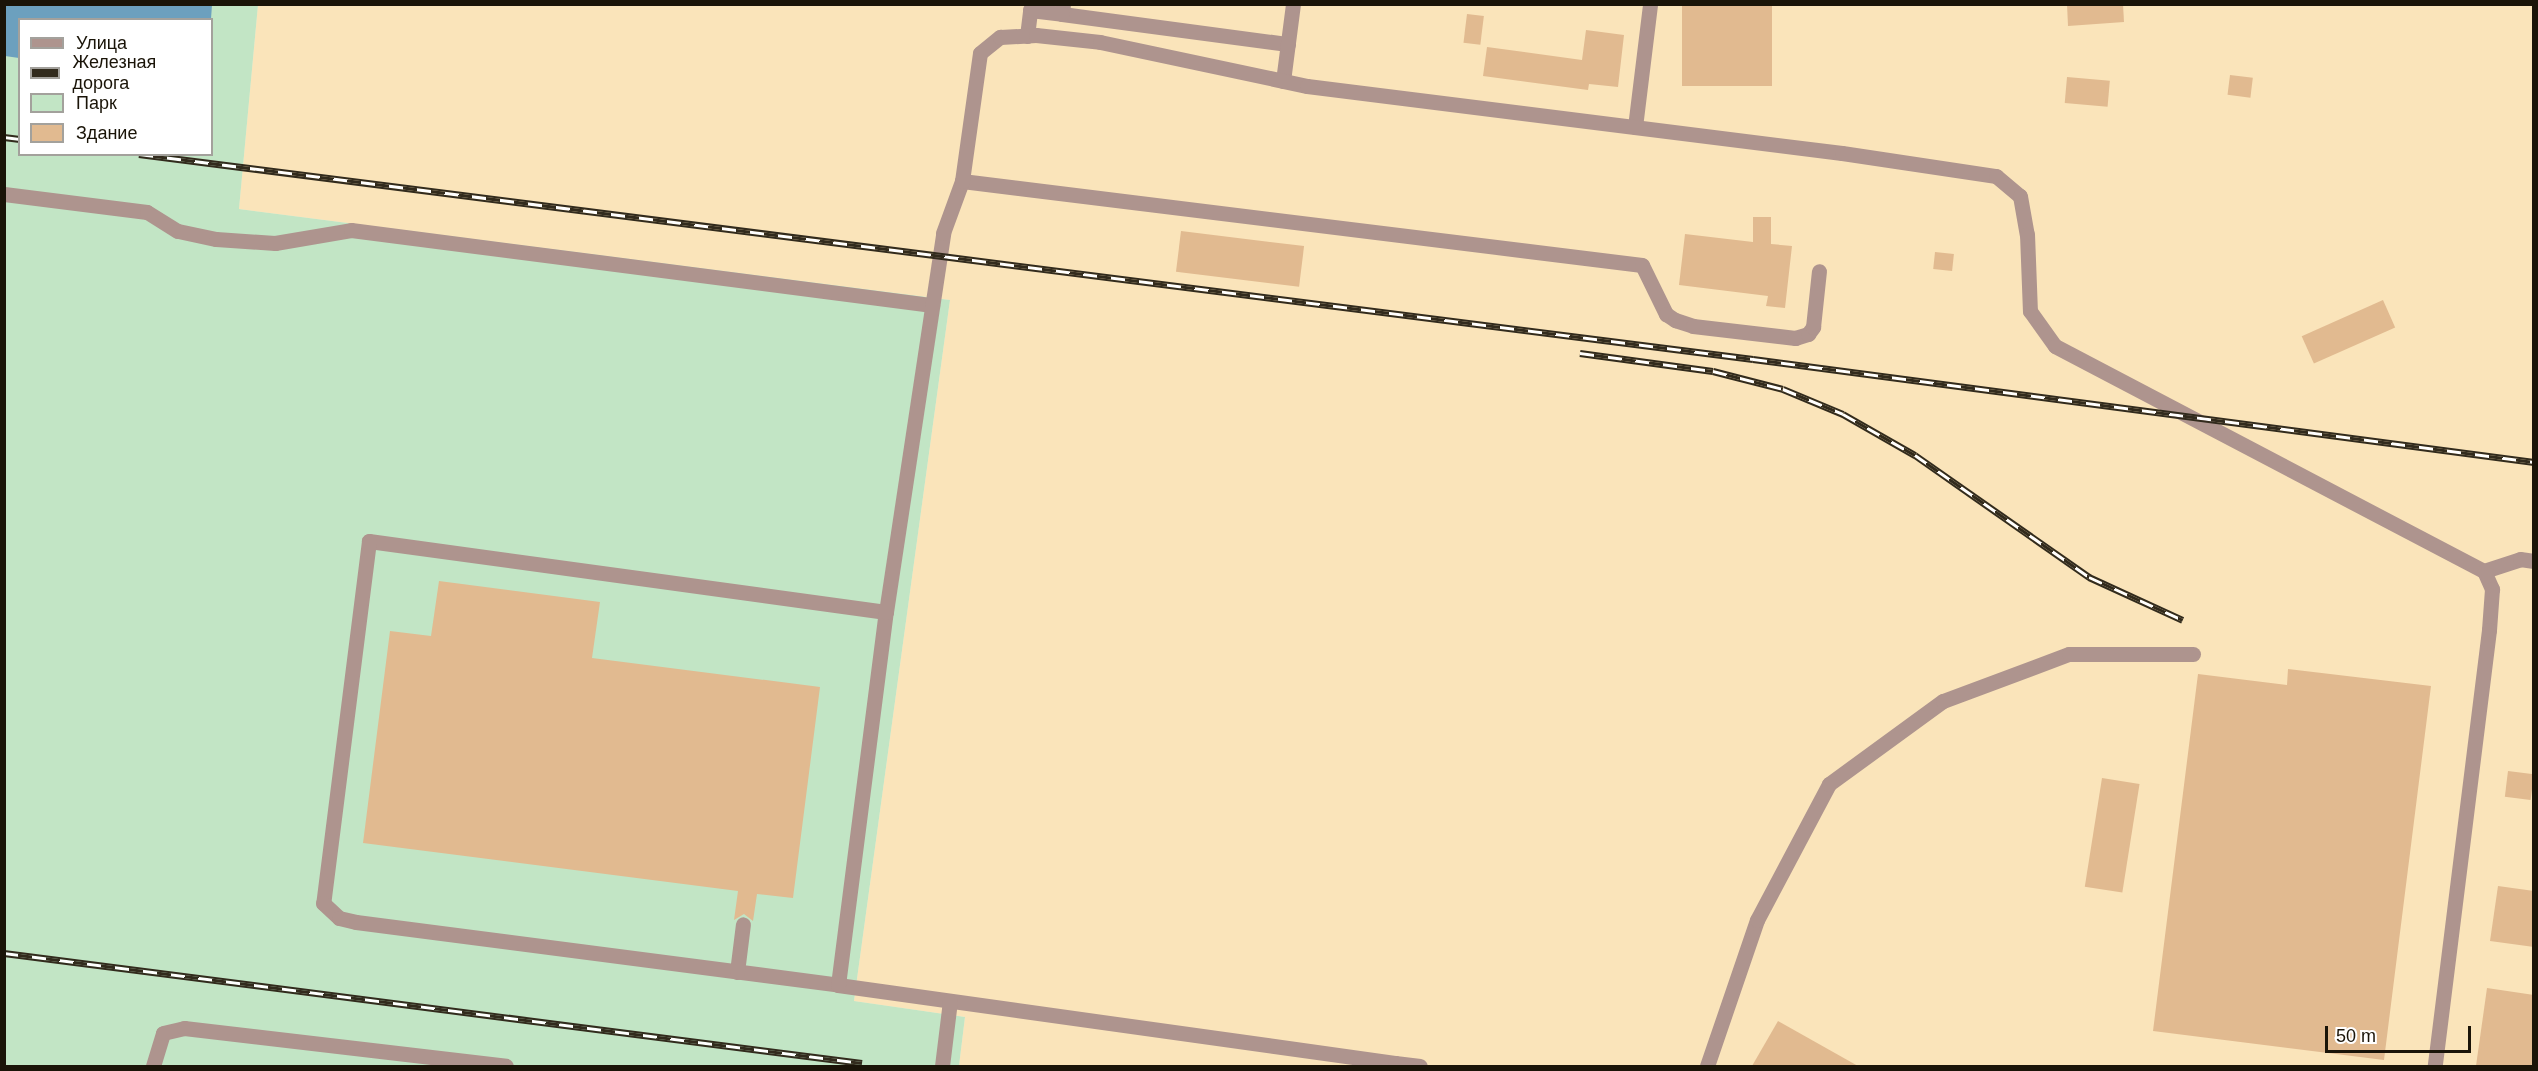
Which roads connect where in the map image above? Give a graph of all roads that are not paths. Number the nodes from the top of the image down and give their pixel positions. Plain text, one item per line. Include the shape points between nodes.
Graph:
1 (1293, 4) edge
2 (1650, 4) edge
3 (1062, 9) edge
4 (1027, 36) junction
5 (1288, 44) junction
6 (1283, 81) junction
7 (1635, 127) junction
8 (962, 181) junction
9 (4, 194) edge
10 (1819, 271) dead end
11 (932, 305) junction
12 (2534, 561) edge
13 (2484, 571) junction
14 (886, 612) junction
15 (2193, 654) dead end
16 (743, 924) dead end
17 (737, 972) junction
18 (838, 985) junction
19 (950, 1001) junction
20 (1395, 1065) edge
21 (153, 1066) edge
22 (506, 1066) edge
23 (942, 1066) edge
24 (1420, 1066) edge
25 (1707, 1066) edge
26 (2435, 1066) edge

1 - 5 lane
2 - 7 lane
3 - 4 lane via 1030,10
3 - 5 lane
4 - 6 lane via 1100,42
4 - 8 lane via 1000,37 980,52
5 - 6 lane
6 - 7 lane
7 - 13 lane via 1996,176 2020,196 2027,234 2030,310 2055,346
8 - 10 lane via 1642,265 1666,314 1675,320 1693,326 1795,338 1808,334 1813,327
8 - 11 lane via 943,233
9 - 11 lane via 147,212 178,231 216,239 291,242 351,230
11 - 14 lane
12 - 13 lane via 2520,559
13 - 26 lane via 2492,589 2489,630
14 - 17 lane via 369,541 323,892 329,912 356,922
14 - 18 lane
15 - 25 lane via 2069,654 1943,700 1829,784 1757,920
16 - 17 lane
17 - 18 lane
18 - 19 lane
19 - 20 lane
19 - 23 lane
20 - 24 lane
21 - 22 lane via 164,1033 184,1028

